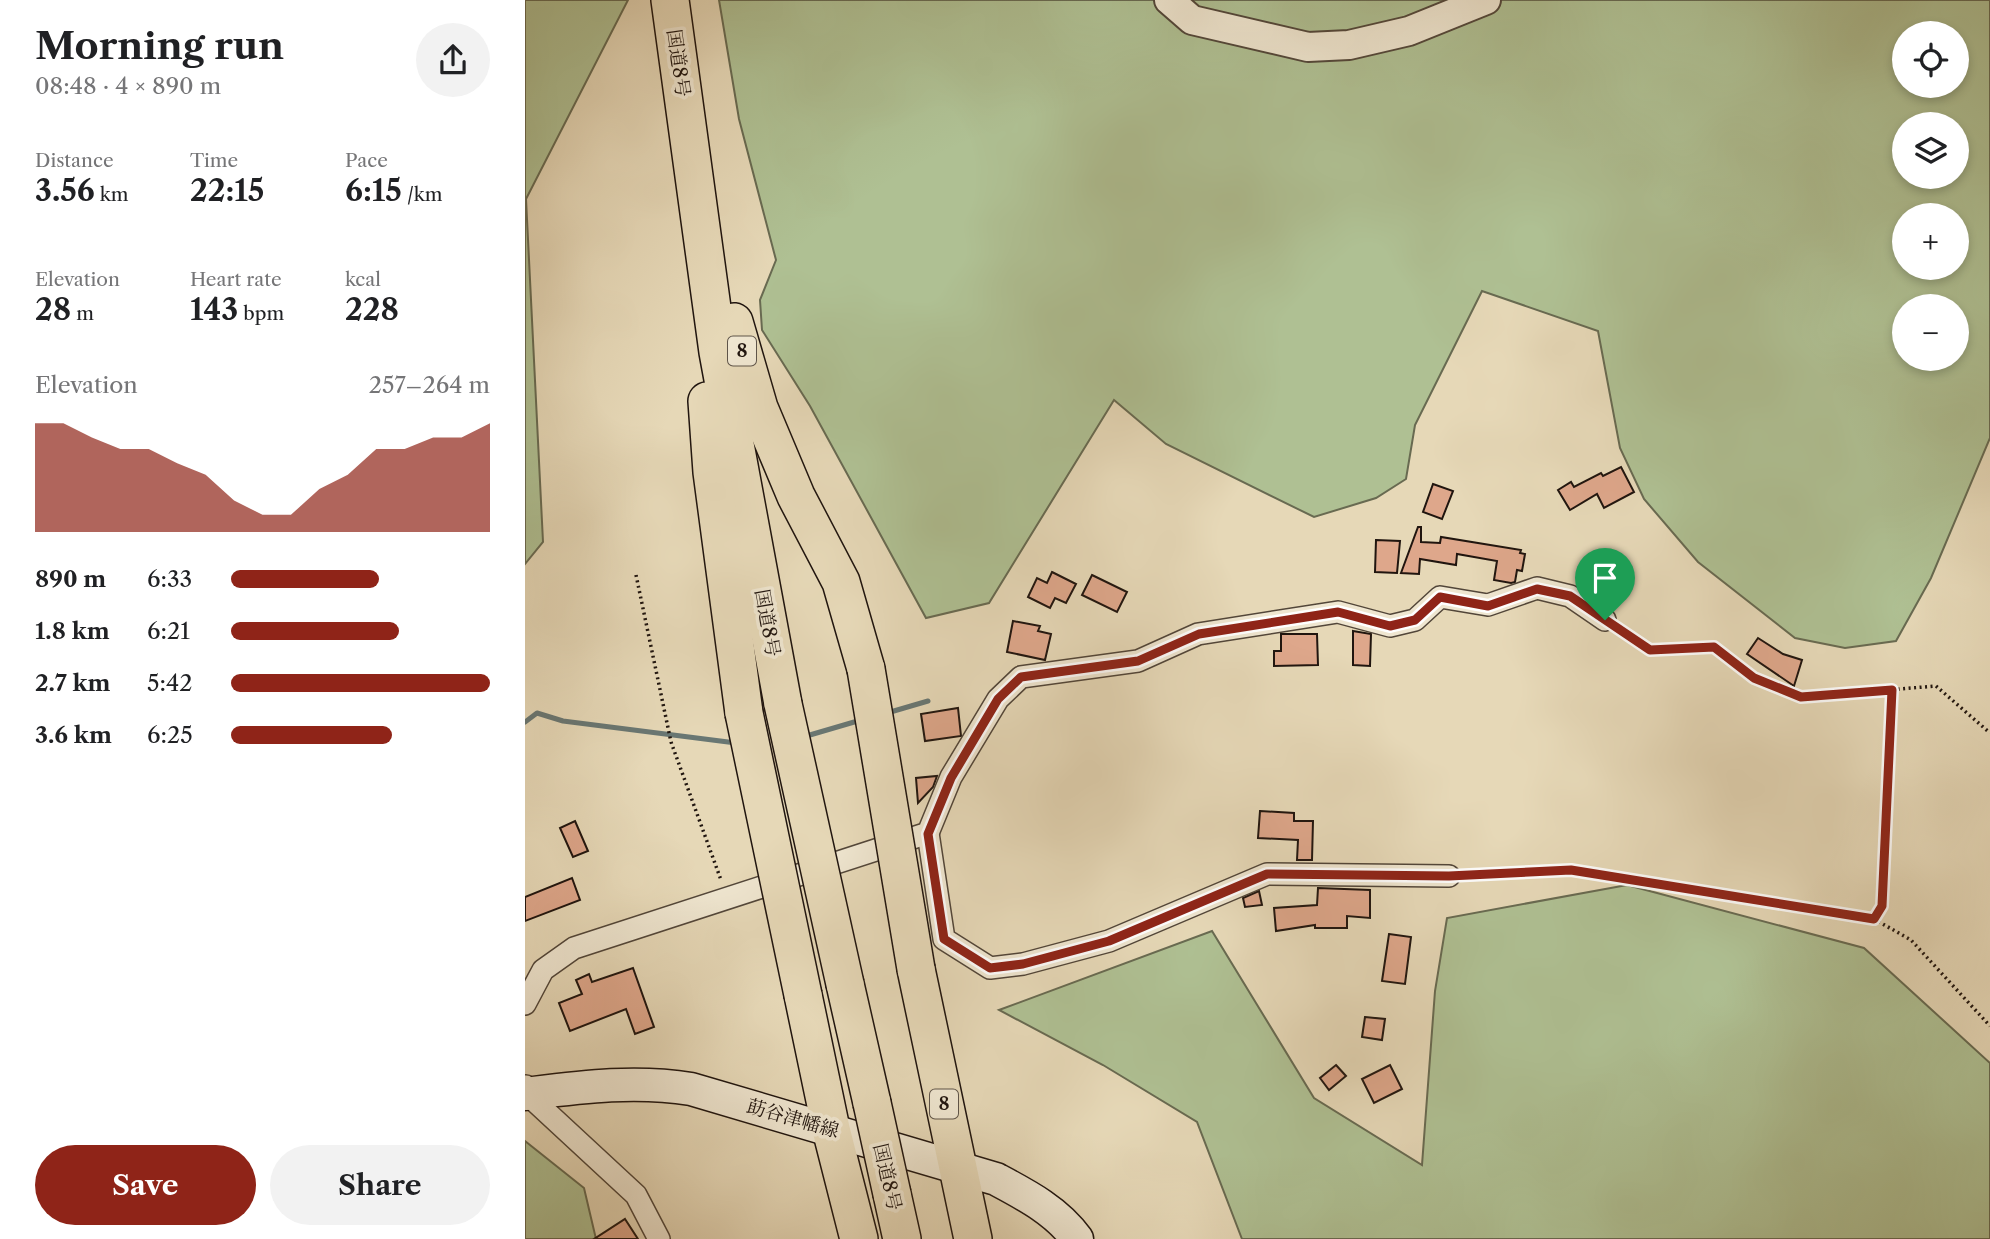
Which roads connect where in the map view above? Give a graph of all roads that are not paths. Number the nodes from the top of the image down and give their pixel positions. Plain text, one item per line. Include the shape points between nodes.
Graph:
1 (1169, 0) edge
2 (1486, 0) edge
3 (671, 8) edge
4 (713, 309) junction
5 (1605, 620) road end
6 (928, 834) junction
7 (1449, 876) road end
8 (525, 1004) edge
9 (526, 1090) edge
10 (831, 1129) junction
11 (956, 1165) junction
12 (659, 1239) edge
13 (859, 1239) edge
14 (902, 1239) edge
15 (974, 1239) edge
16 (1077, 1239) edge

1 - 2 street via 1192,20 1308,47 1349,45 1409,31
3 - 4 highway, 国道8号 / 8
3 - 11 highway, 8, bridge via 699,127 734,325 759,408 790,483 841,582 866,669 916,969
4 - 10 highway, 8, bridge via 705,356 712,472 744,713
4 - 14 highway, 国道8号 / 8, bridge via 783,705
5 - 6 street via 1570,596 1537,589 1488,606 1440,597 1415,620 1390,626 1338,612 1199,634 1138,661 1021,677 998,699 958,766
6 - 7 street via 944,939 990,968 1109,941 1267,874
6 - 8 street via 575,948 543,970
9 - 10 main road, 莇谷津幡線 via 652,1083 691,1089
9 - 12 street via 636,1195
10 - 11 main road, 莇谷津幡線
10 - 13 highway, 8
11 - 15 highway, 8
11 - 16 main road, 莇谷津幡線 via 1032,1198 1067,1225

